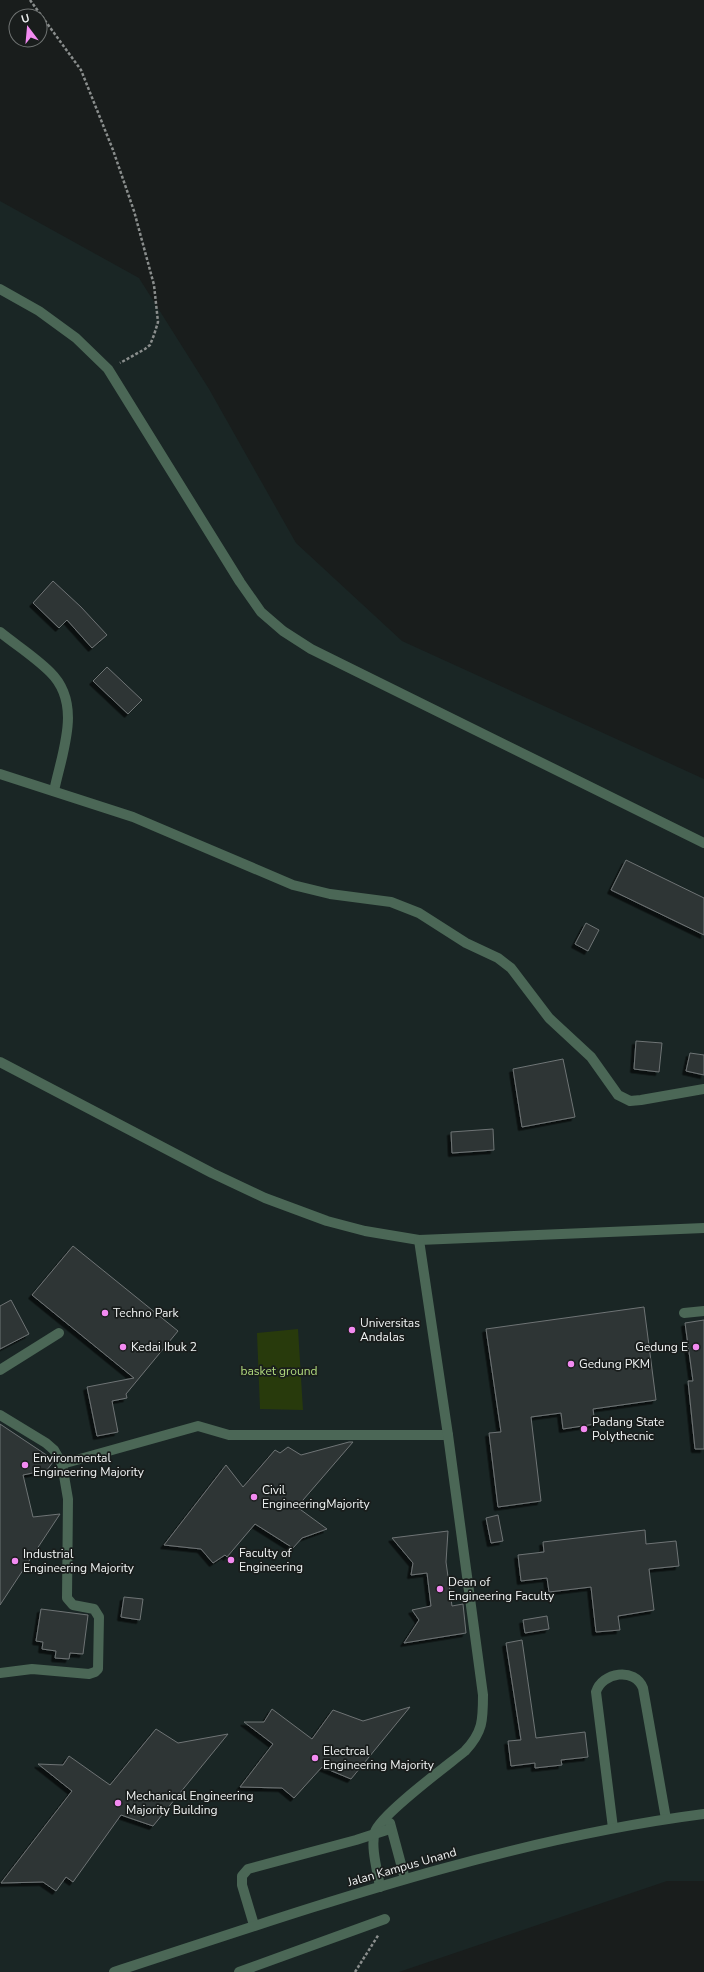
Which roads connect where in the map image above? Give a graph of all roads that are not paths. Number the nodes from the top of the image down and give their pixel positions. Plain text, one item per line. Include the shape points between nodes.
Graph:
1 (0, 289) edge
2 (0, 632) edge
3 (0, 774) edge
4 (54, 790) junction
5 (704, 843) edge
6 (0, 1062) edge
7 (704, 1089) edge
8 (704, 1228) edge
9 (419, 1240) junction
10 (704, 1311) edge
11 (684, 1313) dead end
12 (59, 1333) dead end
13 (0, 1370) edge
14 (0, 1415) edge
15 (448, 1435) junction
16 (62, 1464) junction
17 (0, 1673) edge
18 (390, 1813) junction
19 (704, 1814) edge
20 (666, 1819) junction
21 (613, 1828) junction
22 (390, 1829) junction
23 (374, 1834) junction
24 (406, 1879) junction
25 (380, 1887) junction
26 (385, 1920) dead end
27 (254, 1925) junction
28 (114, 1972) edge
29 (239, 1972) edge

1 - 5 street via 39,311 76,338 108,369 240,582 261,612 283,631 311,649
2 - 4 street via 50,672 61,686 67,700 69,717
3 - 4 street
4 - 7 street via 133,817 293,884 330,894 391,902 419,913 511,968 549,1018 591,1057 618,1095 630,1101
6 - 9 street via 265,1198 350,1227
8 - 9 street
9 - 15 street
10 - 11 street
12 - 13 street
14 - 16 street via 46,1443 54,1450
15 - 16 street via 229,1435 198,1426
15 - 18 street via 483,1695 483,1717 480,1730 465,1751
16 - 17 street via 68,1499 66,1594 73,1605 94,1609 98,1614 98,1669 89,1674 38,1669
18 - 22 street
18 - 23 street
19 - 20 street, Jalan Kampus Unand
20 - 21 street, Jalan Kampus Unand
20 - 21 street via 643,1688 635,1677 627,1674 617,1675 598,1684 596,1692
21 - 24 street, Jalan Kampus Unand via 490,1855
22 - 23 street
22 - 24 street
23 - 25 street
23 - 27 street via 248,1868 242,1876 242,1885
24 - 25 street, Jalan Kampus Unand
25 - 27 street, Jalan Kampus Unand
26 - 29 street
27 - 28 street, Jalan Kampus Unand

